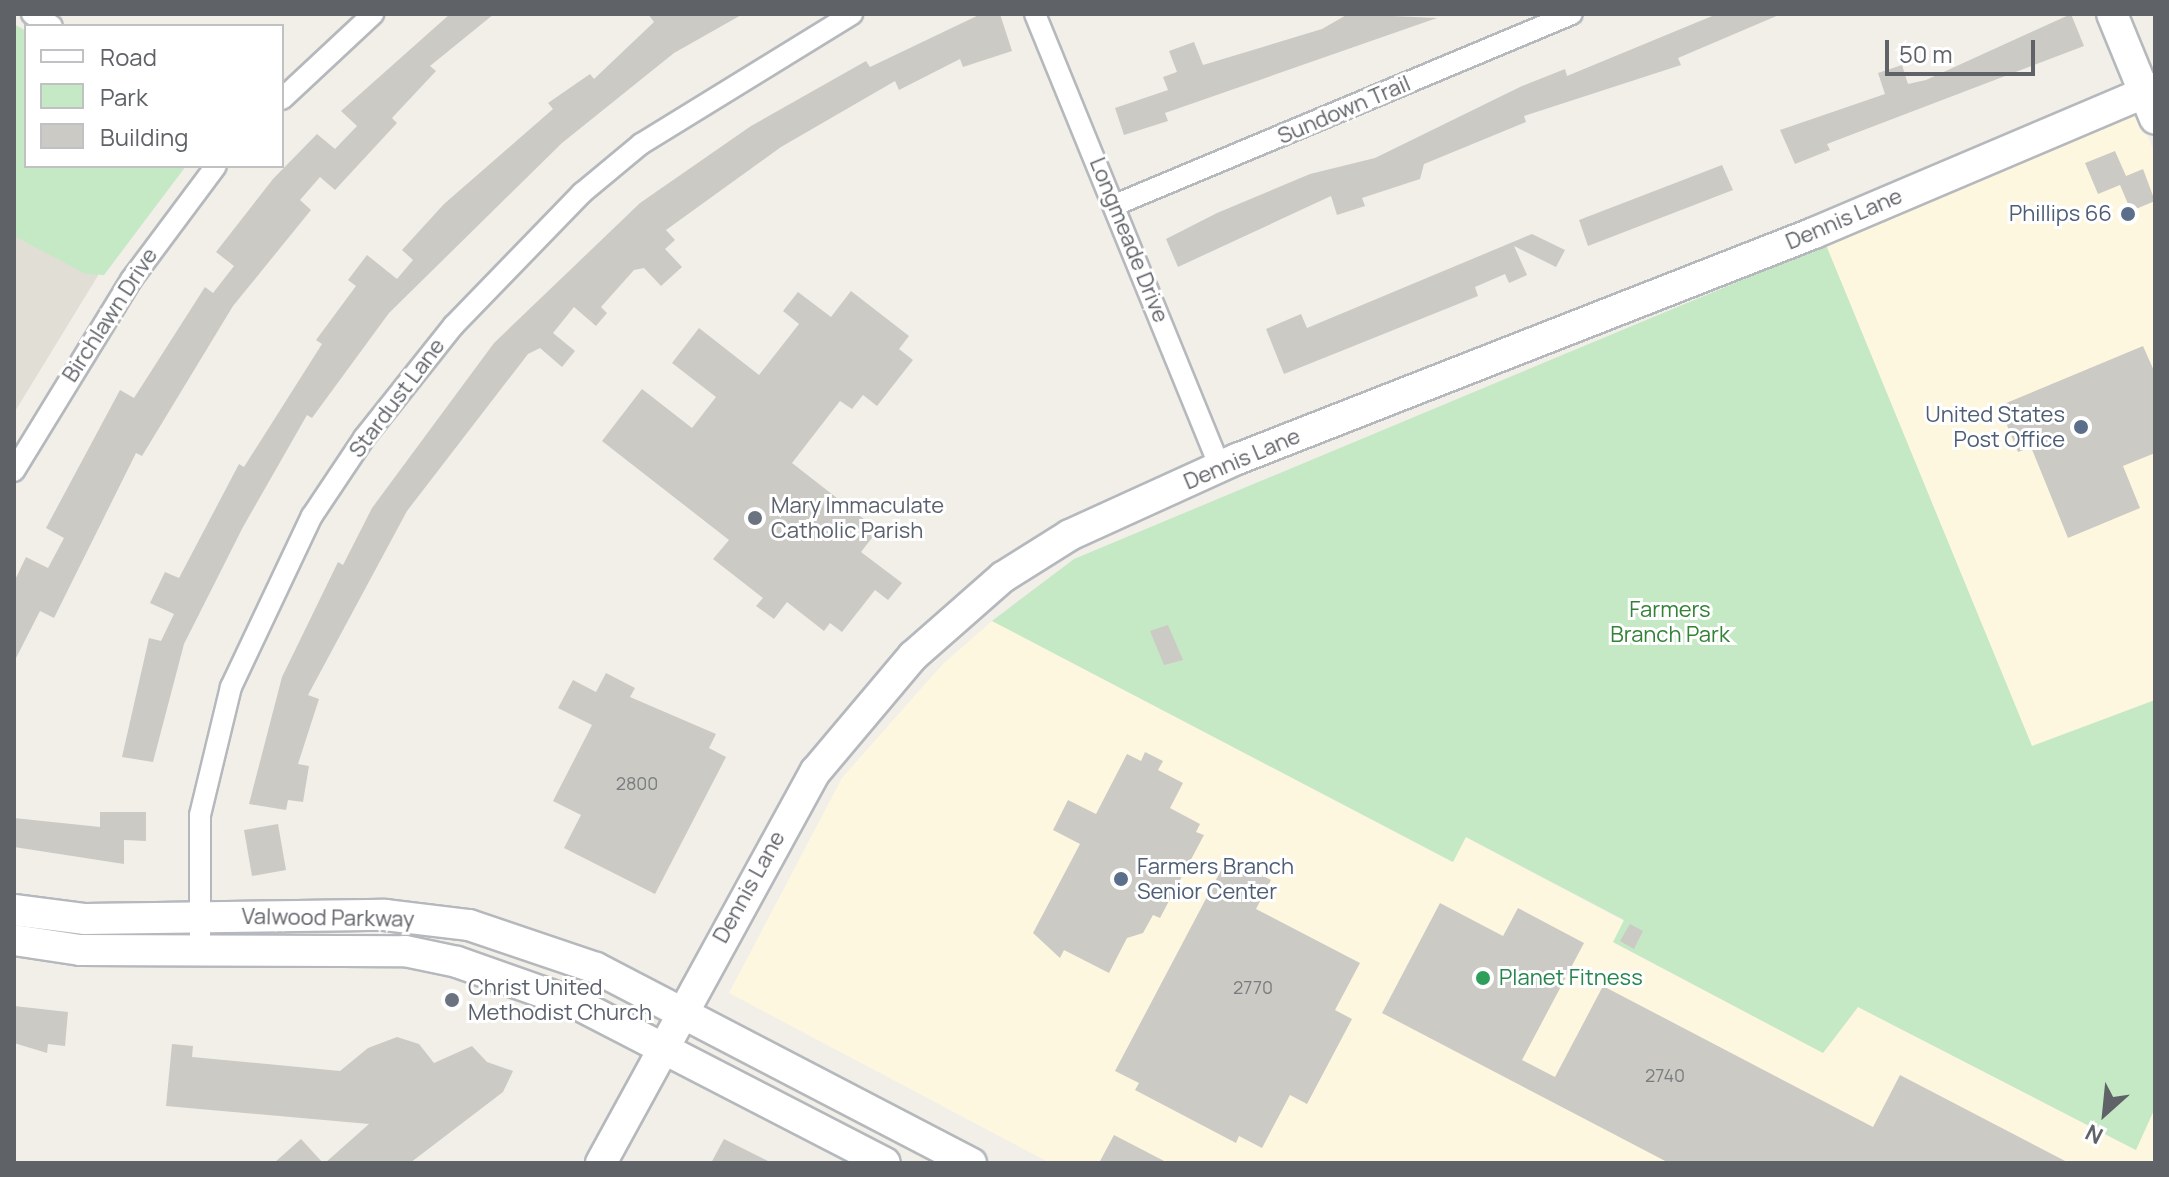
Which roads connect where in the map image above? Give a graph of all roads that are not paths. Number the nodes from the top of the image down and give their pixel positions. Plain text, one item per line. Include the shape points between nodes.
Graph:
1 (373, 14) edge
2 (852, 14) edge
3 (1035, 14) edge
4 (1572, 14) edge
5 (2112, 14) edge
6 (284, 97) edge
7 (2151, 100) edge
8 (215, 168) edge
9 (1115, 205) junction
10 (1220, 467) junction
11 (14, 471) edge
12 (14, 910) edge
13 (197, 916) junction
14 (14, 940) edge
15 (200, 949) junction
16 (682, 1012) junction
17 (662, 1047) junction
18 (601, 1163) edge
19 (885, 1163) edge
20 (971, 1163) edge

1 - 6 street
2 - 13 street, Stardust Lane via 654,135 594,183 410,375 312,516 231,687 200,815
3 - 9 street, Longmeade Drive
4 - 9 street, Sundown Trail
5 - 7 main road
7 - 10 main road, Dennis Lane
8 - 11 street, Birchlawn Drive via 131,280
9 - 10 street, Longmeade Drive
10 - 16 main road, Dennis Lane via 1044,549 913,656 816,771
12 - 13 main road, Valwood Parkway via 85,919
13 - 15 street, Stardust Lane
13 - 16 main road, Valwood Parkway via 385,915 469,925 596,968
14 - 15 main road, Valwood Parkway via 80,950
15 - 17 main road, Valwood Parkway via 405,951 457,962 579,1005
16 - 17 main road, Dennis Lane
16 - 20 main road, Valwood Parkway
17 - 18 main road, Dennis Lane
17 - 19 main road, Valwood Parkway

